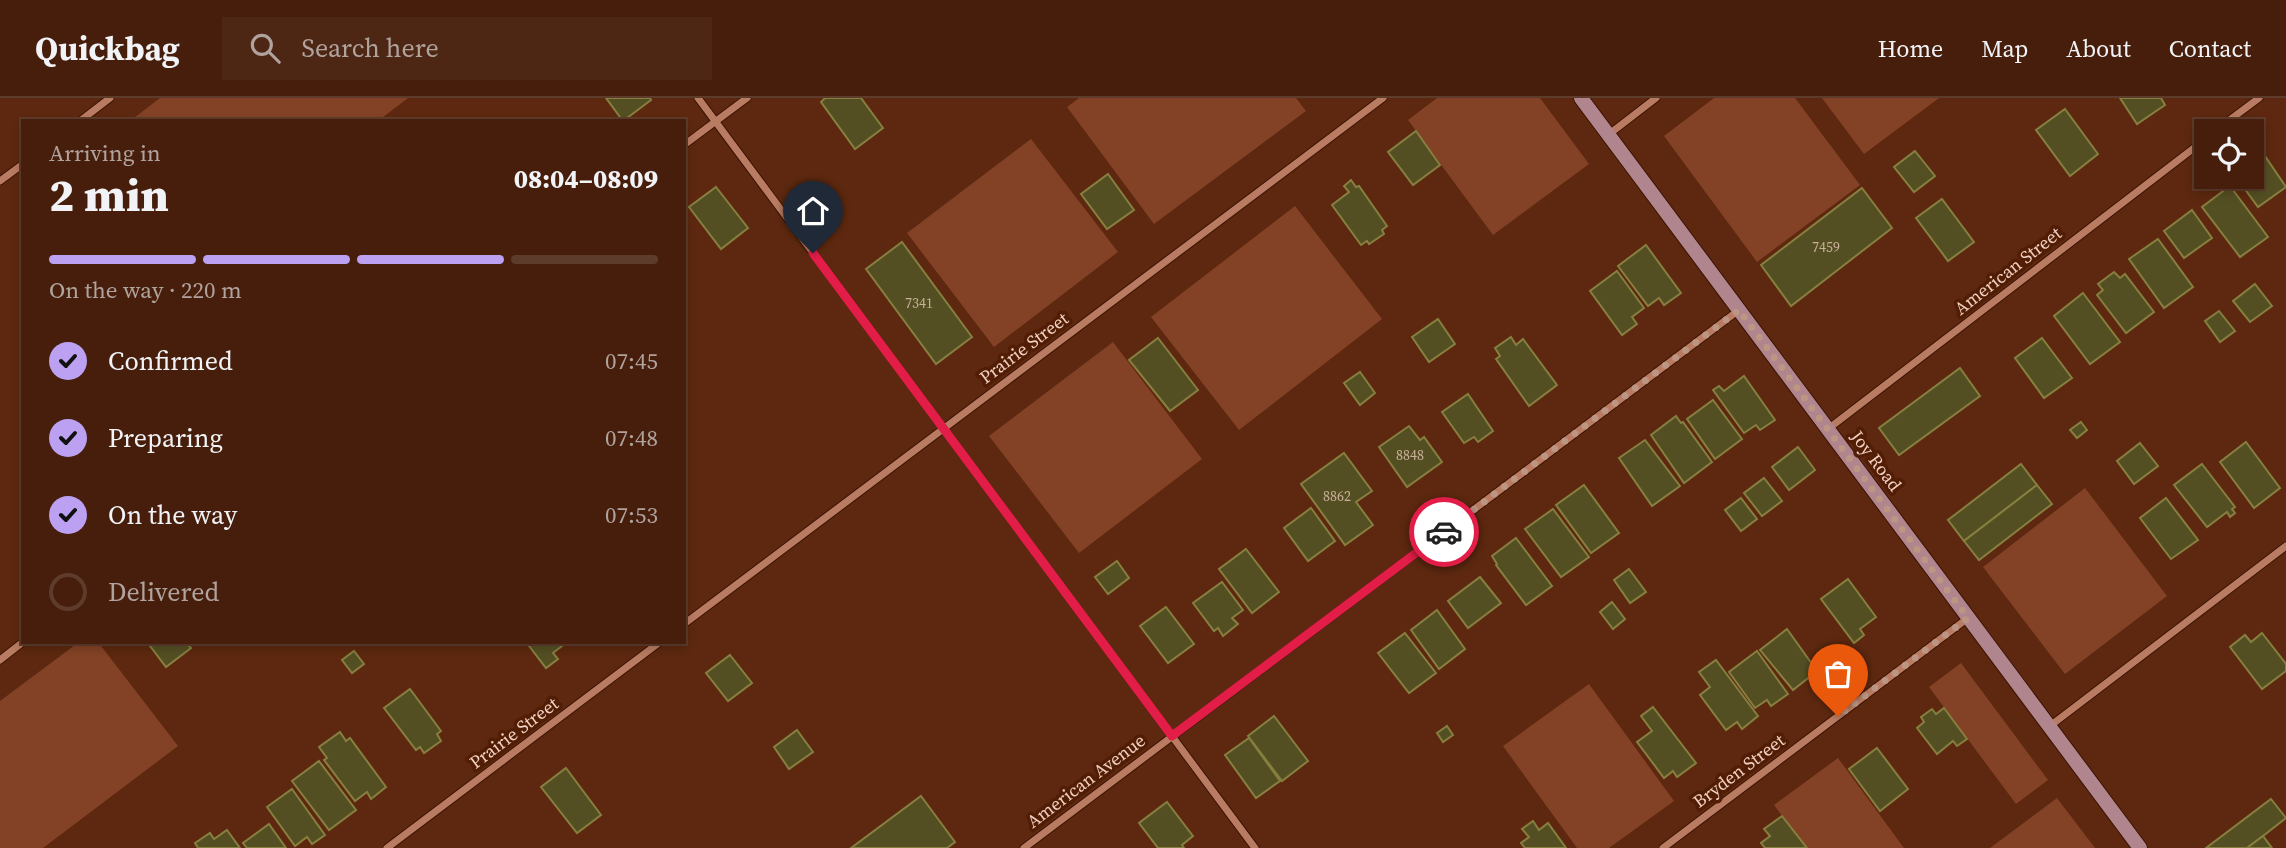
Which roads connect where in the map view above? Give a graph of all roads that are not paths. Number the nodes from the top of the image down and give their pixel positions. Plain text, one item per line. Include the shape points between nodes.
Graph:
1 (110, 98) edge
2 (698, 98) edge
3 (747, 98) edge
4 (1383, 98) edge
5 (1581, 98) edge
6 (1656, 98) edge
7 (2259, 98) edge
8 (83, 119) edge
9 (2231, 119) edge
10 (715, 121) junction
11 (1608, 135) junction
12 (686, 143) edge
13 (2194, 148) edge
14 (21, 165) edge
15 (0, 181) edge
16 (1739, 310) junction
17 (944, 429) junction
18 (1828, 429) junction
19 (2286, 546) edge
20 (1968, 618) junction
21 (686, 622) edge
22 (21, 644) edge
23 (657, 644) edge
24 (0, 660) edge
25 (2049, 727) junction
26 (1172, 736) junction
27 (387, 848) edge
28 (1024, 848) edge
29 (1255, 848) edge
30 (1663, 848) edge
31 (2140, 848) edge

1 - 8 street
2 - 10 street
3 - 10 street
4 - 17 street, Prairie Street
5 - 11 street, Joy Road
6 - 11 street
7 - 9 street
10 - 12 street
10 - 17 street
11 - 16 street, Joy Road
13 - 18 street, American Street
14 - 15 street
16 - 18 street, Joy Road
16 - 26 street, American Avenue
17 - 21 street, Prairie Street
17 - 26 street
18 - 20 street, Joy Road
19 - 25 street
20 - 25 street, Joy Road
20 - 30 street, Bryden Street
22 - 24 street
23 - 27 street, Prairie Street
25 - 31 street, Joy Road
26 - 28 street, American Avenue
26 - 29 street

